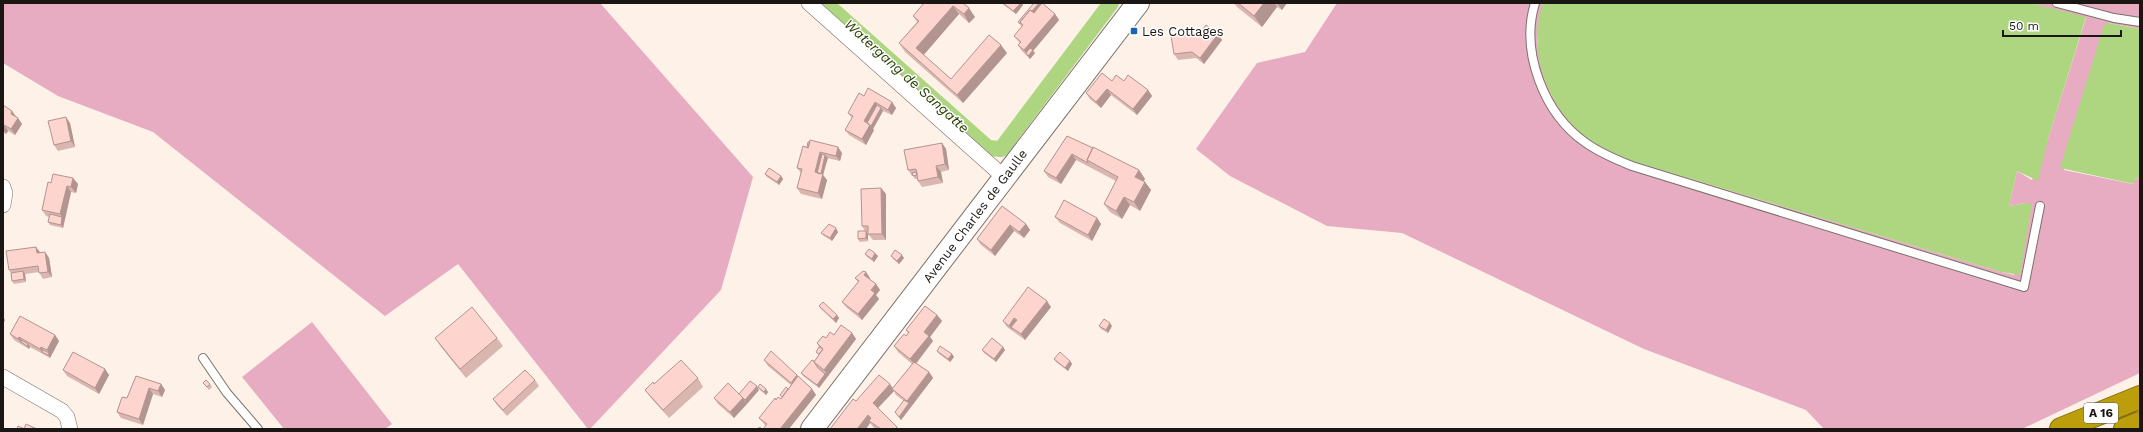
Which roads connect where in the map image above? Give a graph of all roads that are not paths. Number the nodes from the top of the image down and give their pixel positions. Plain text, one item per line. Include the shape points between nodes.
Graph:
1 (809, 3) edge
2 (1138, 3) edge
3 (1535, 3) edge
4 (2057, 3) edge
5 (2140, 22) edge
6 (1004, 177) junction
7 (3, 187) edge
8 (3, 205) edge
9 (2040, 206) dead end
10 (203, 358) dead end
11 (3, 377) edge
12 (2140, 398) edge
13 (2140, 423) edge
14 (70, 429) edge
15 (258, 429) edge
16 (812, 429) edge
17 (2061, 429) edge
18 (2125, 429) edge

1 - 6 street
2 - 6 main road, Avenue Charles de Gaulle
3 - 9 lane via 1530,35 1533,58 1548,100 1586,144 1632,166 2024,287
4 - 5 lane
6 - 16 main road, Avenue Charles de Gaulle
7 - 8 street
10 - 15 lane via 227,393
11 - 14 street via 62,411 67,417
12 - 17 highway, A 16
13 - 18 highway, A 16

